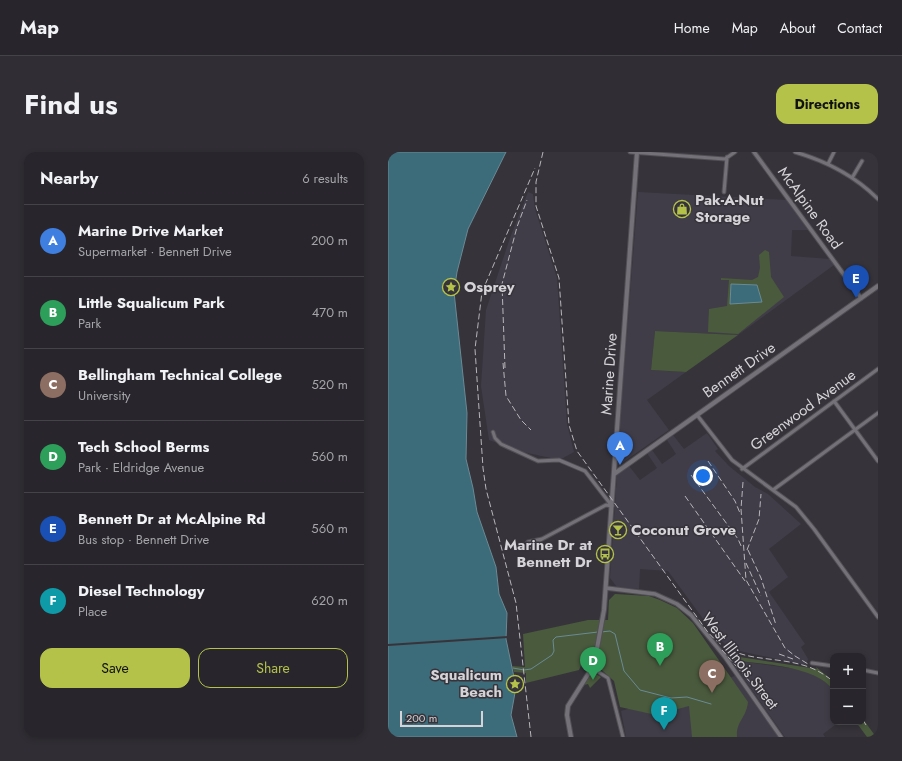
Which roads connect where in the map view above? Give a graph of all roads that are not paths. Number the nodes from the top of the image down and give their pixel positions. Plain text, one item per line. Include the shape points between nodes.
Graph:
1 (630, 152) edge
2 (637, 152) edge
3 (735, 152) edge
4 (754, 152) edge
5 (795, 152) edge
6 (834, 152) edge
7 (803, 153) edge
8 (727, 157) junction
9 (862, 161) dead end
10 (828, 164) junction
11 (852, 178) junction
12 (724, 192) dead end
13 (878, 192) edge
14 (875, 196) junction
15 (878, 199) edge
16 (878, 286) edge
17 (861, 298) junction
18 (878, 369) edge
19 (834, 402) junction
20 (878, 413) edge
21 (697, 415) junction
22 (855, 429) junction
23 (493, 432) dead end
24 (878, 461) edge
25 (742, 469) junction
26 (614, 474) junction
27 (773, 490) junction
28 (612, 506) junction
29 (542, 539) dead end
30 (606, 588) junction
31 (878, 617) edge
32 (812, 663) dead end
33 (830, 666) edge
34 (592, 668) junction
35 (866, 670) edge
36 (878, 672) edge
37 (571, 737) edge
38 (623, 737) edge
39 (781, 737) edge

1 - 2 street
2 - 8 street
2 - 26 main road, Marine Drive
3 - 8 street
4 - 17 street, McAlpine Road
5 - 7 street
6 - 10 street
7 - 10 street
8 - 12 street
9 - 11 street
10 - 11 street
11 - 14 street
13 - 14 street
14 - 15 street
16 - 17 main road, Bennett Drive
17 - 21 main road, Bennett Drive
18 - 19 street, Greenwood Avenue
19 - 22 street
19 - 25 street, Greenwood Avenue
20 - 22 street
21 - 25 street via 721,448
21 - 26 main road, Bennett Drive
22 - 24 street
22 - 27 street
23 - 28 street via 501,444 538,461 558,460 585,471
25 - 27 street
26 - 28 main road, Marine Drive
27 - 31 street via 796,507
28 - 29 street via 606,505
28 - 30 main road, Marine Drive
30 - 34 main road, Marine Drive
30 - 39 street, West Illinois Street via 655,594 677,604 691,615
32 - 33 street
34 - 37 main road, Marine Drive via 568,706
34 - 38 street via 608,678
35 - 36 street

